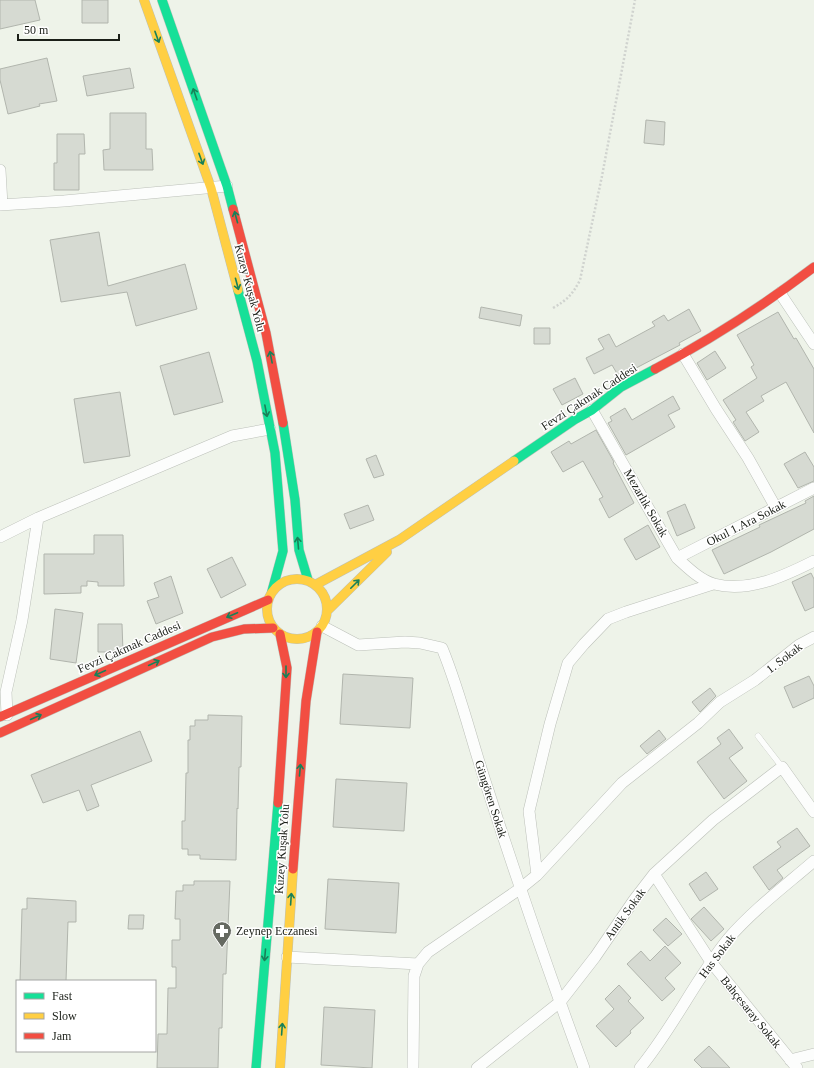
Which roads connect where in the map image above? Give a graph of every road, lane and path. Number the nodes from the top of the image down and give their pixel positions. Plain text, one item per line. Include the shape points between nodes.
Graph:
1 (144, 0) edge
2 (162, 0) edge
3 (635, 0) edge
4 (0, 170) edge
5 (228, 186) junction
6 (211, 188) junction
7 (1, 205) edge
8 (814, 266) edge
9 (780, 293) junction
10 (553, 308) dead end
11 (814, 344) edge
12 (683, 354) junction
13 (592, 410) junction
14 (270, 429) junction
15 (814, 488) edge
16 (776, 508) junction
17 (38, 518) junction
18 (0, 537) edge
19 (399, 540) junction
20 (677, 558) junction
21 (814, 561) edge
22 (311, 582) junction
23 (713, 584) junction
24 (270, 596) junction
25 (327, 611) junction
26 (320, 629) junction
27 (277, 631) junction
28 (814, 637) edge
29 (3, 716) edge
30 (0, 733) edge
31 (758, 736) dead end
32 (782, 767) junction
33 (813, 810) edge
34 (814, 861) edge
35 (654, 874) junction
36 (537, 875) junction
37 (521, 888) junction
38 (287, 957) junction
39 (711, 962) junction
40 (418, 964) junction
41 (560, 1002) junction
42 (814, 1054) edge
43 (794, 1064) edge
44 (256, 1068) edge
45 (280, 1068) edge
46 (412, 1068) edge
47 (477, 1068) edge
48 (584, 1068) edge
49 (640, 1068) edge

1 -> 6 main road, Kuzey Kuşak Yolu
5 -> 2 main road, Kuzey Kuşak Yolu
3 - 10 path via 580,280 574,292
4 - 7 street
5 - 6 street
22 -> 5 main road, Kuzey Kuşak Yolu via 299,550 288,450 266,333
6 - 7 street
6 -> 14 main road, Kuzey Kuşak Yolu via 257,361
8 - 9 main road, Fevzi Çakmak Caddesi
9 - 11 street
9 - 12 main road, Fevzi Çakmak Caddesi
12 - 13 main road, Fevzi Çakmak Caddesi via 621,387
12 - 16 street
13 - 19 main road, Fevzi Çakmak Caddesi
13 - 20 street, Mezarlık Sokak
14 - 17 street via 232,436
14 - 24 main road, Kuzey Kuşak Yolu via 275,453 283,551
15 - 16 street, Okul 1.Ara Sokak
16 - 20 street, Okul 1.Ara Sokak
17 - 18 street
17 - 29 street
19 - 22 main road
25 -> 19 main road
20 - 23 street, Mezarlık Sokak via 693,573
21 - 23 street via 747,586
22 - 24 main road via 288,580 279,584
22 - 25 main road via 324,596
23 - 36 street via 608,619 568,663 529,811
24 - 27 main road via 266,610 268,620
24 -> 29 main road, Fevzi Çakmak Caddesi
25 - 26 main road
26 - 27 main road via 305,638 292,639
26 - 37 street, Güngören Sokak via 358,646 420,642 442,648
38 -> 26 main road, Kuzey Kuşak Yolu via 306,701
30 -> 27 main road via 207,639 244,629
27 -> 44 main road, Kuzey Kuşak Yolu via 287,668
28 - 36 street, 1. Sokak via 720,702 698,723 622,783
31 - 32 lane
32 - 33 street
32 - 35 street, Antik Sokak via 713,820
34 - 39 street, Has Sokak via 744,922
35 - 39 street, Bahçesaray Sokak
35 - 41 street, Antik Sokak
36 - 37 street, 1. Sokak
37 - 40 street, 1. Sokak via 428,952
37 - 41 street, Güngören Sokak
38 - 40 street
45 -> 38 main road, Kuzey Kuşak Yolu
39 - 43 street, Bahçesaray Sokak
39 - 49 street, Has Sokak
40 - 46 street via 414,976
41 - 47 street, Antik Sokak
41 - 48 street, Güngören Sokak
42 - 43 street

